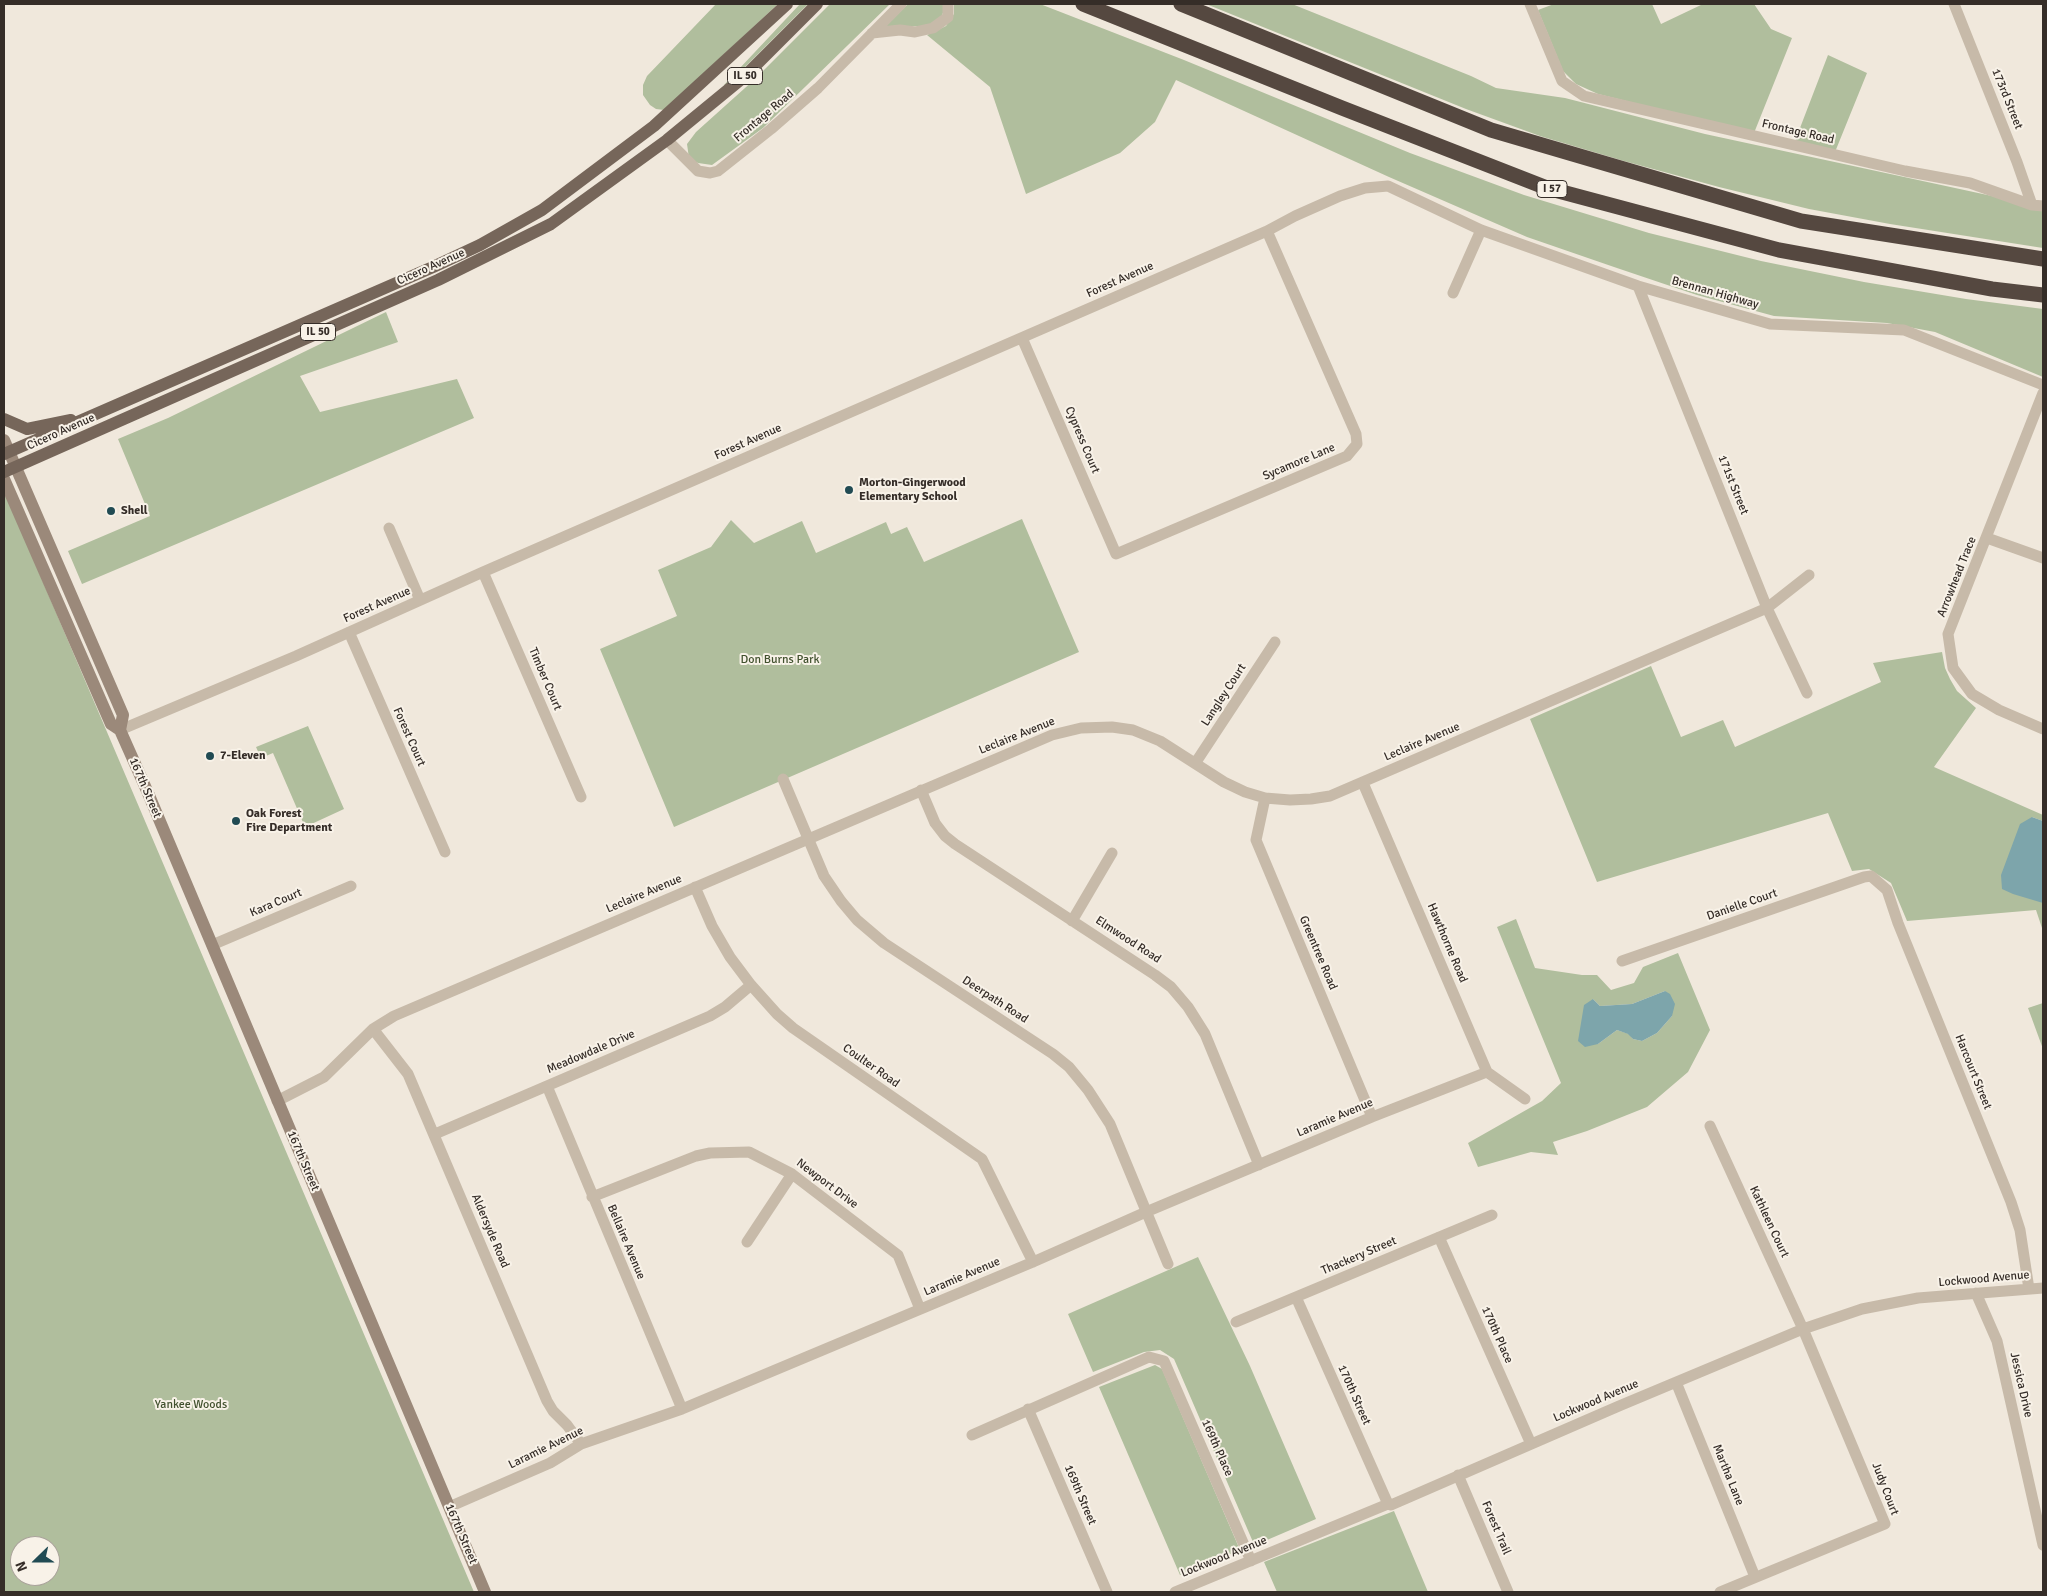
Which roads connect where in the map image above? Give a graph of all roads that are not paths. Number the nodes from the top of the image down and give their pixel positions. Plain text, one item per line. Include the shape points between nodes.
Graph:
1 (787, 4) edge
2 (817, 4) edge
3 (901, 4) edge
4 (948, 4) edge
5 (1083, 4) edge
6 (1181, 4) edge
7 (1530, 4) edge
8 (1954, 4) edge
9 (872, 33) junction
10 (654, 126) junction
11 (667, 140) junction
12 (1388, 186) joint
13 (2037, 206) edge
14 (1481, 230) junction
15 (1267, 231) junction
16 (2043, 259) edge
17 (1638, 286) junction
18 (1453, 293) dead end
19 (2043, 295) edge
20 (1022, 338) junction
21 (2043, 385) edge
22 (2043, 393) edge
23 (96, 415) junction
24 (4, 419) edge
25 (4, 440) edge
26 (6, 453) edge
27 (10, 470) edge
28 (4, 479) edge
29 (389, 528) dead end
30 (1987, 538) junction
31 (1116, 554) joint
32 (2043, 558) edge
33 (483, 572) junction
34 (1809, 575) dead end
35 (420, 600) junction
36 (1767, 608) junction
37 (349, 632) junction
38 (1275, 642) dead end
39 (1807, 694) dead end
40 (2043, 728) edge
41 (120, 730) junction
42 (1196, 762) junction
43 (783, 779) dead end
44 (1363, 783) junction
45 (921, 790) junction
46 (581, 797) dead end
47 (1265, 798) junction
48 (808, 839) junction
49 (445, 852) dead end
50 (1112, 853) dead end
51 (1871, 876) joint
52 (351, 886) dead end
53 (695, 887) junction
54 (1072, 921) junction
55 (212, 945) junction
56 (1622, 961) dead end
57 (751, 985) junction
58 (373, 1029) junction
59 (1487, 1072) junction
60 (547, 1086) junction
61 (1524, 1099) dead end
62 (277, 1100) junction
63 (1372, 1117) junction
64 (1710, 1126) dead end
65 (435, 1134) junction
66 (1259, 1165) junction
67 (792, 1174) junction
68 (592, 1197) junction
69 (1146, 1212) junction
70 (1492, 1215) dead end
71 (1439, 1237) junction
72 (746, 1242) dead end
73 (1033, 1262) junction
74 (1168, 1264) dead end
75 (2029, 1288) junction
76 (2043, 1288) edge
77 (1976, 1293) junction
78 (1296, 1297) junction
79 (920, 1309) junction
80 (1236, 1322) dead end
81 (1803, 1329) junction
82 (1676, 1382) junction
83 (682, 1409) junction
84 (1028, 1409) junction
85 (972, 1435) dead end
86 (581, 1444) junction
87 (1531, 1444) junction
88 (1458, 1475) junction
89 (1388, 1504) junction
90 (449, 1507) junction
91 (2043, 1546) edge
92 (1251, 1561) junction
93 (1755, 1577) junction
94 (485, 1592) edge
95 (1107, 1592) edge
96 (1175, 1592) edge
97 (1508, 1592) edge
98 (1720, 1592) edge

1 - 10 main road, Cicero Avenue / IL 50
2 - 11 main road, Cicero Avenue / IL 50 via 745,76
3 - 9 street, Frontage Road
4 - 9 street via 948,17 933,28 915,32
5 - 19 highway, I 57 via 1547,188 1779,250 1992,289
6 - 16 highway via 1490,130 1801,220
7 - 13 street, Frontage Road via 1562,81 1584,96 1905,171 1970,183
8 - 13 street, 173rd Street
9 - 11 street, Frontage Road via 818,88 718,171 698,171
10 - 11 main road
10 - 23 main road, Cicero Avenue / IL 50 via 542,210 480,245
11 - 27 main road, Cicero Avenue / IL 50 via 552,224 519,241
12 - 14 street, Brennan Highway
12 - 15 street, Forest Avenue via 1365,188 1340,196
14 - 17 street, Brennan Highway
14 - 18 street
15 - 20 street, Forest Avenue
15 - 31 street, Sycamore Lane via 1356,434 1357,444 1347,456
17 - 21 street, Brennan Highway via 1770,324 1904,330
17 - 36 street, 171st Street
20 - 31 street, Cypress Court
20 - 33 street, Forest Avenue
22 - 30 street, Arrowhead Trace
23 - 24 main road via 27,429
23 - 26 main road, Cicero Avenue / IL 50
25 - 26 main road, 167th Street
26 - 27 main road, 167th Street
27 - 41 main road, 167th Street via 123,715
28 - 41 main road, 167th Street via 111,724
29 - 35 street
30 - 32 street
30 - 40 street, Arrowhead Trace via 1948,634 1953,668 1972,694 1999,710
33 - 35 street, Forest Avenue
33 - 46 street, Timber Court
34 - 36 street, Leclaire Avenue
35 - 37 street, Forest Avenue
36 - 39 street, 171st Street
36 - 44 street, Leclaire Avenue
37 - 41 street, Forest Avenue
37 - 49 street, Forest Court
38 - 42 street, Langley Court
41 - 55 main road, 167th Street
42 - 45 street, Leclaire Avenue via 1133,730 1081,728 1052,735
42 - 47 street, Leclaire Avenue via 1224,782
43 - 48 street, Deerpath Road
44 - 47 street, Leclaire Avenue via 1330,796 1311,799
44 - 59 street, Hawthorne Road
45 - 48 street, Leclaire Avenue
45 - 54 street, Elmwood Road via 935,823 945,836
47 - 63 street, Greentree Road via 1256,840
48 - 53 street, Leclaire Avenue
48 - 69 street, Deerpath Road via 831,888 847,910 870,932 1069,1067 1110,1124
50 - 54 street
51 - 56 street, Danielle Court
51 - 75 street, Harcourt Street via 1888,890 1898,923 2011,1202 2020,1230
52 - 55 street, Kara Court
53 - 57 street, Coulter Road via 720,940
53 - 58 street, Leclaire Avenue via 394,1016
54 - 66 street, Elmwood Road via 1155,975 1171,987 1188,1007 1205,1034
55 - 62 main road, 167th Street
57 - 60 street, Meadowdale Drive via 710,1016
57 - 73 street, Coulter Road via 792,1028 982,1159
58 - 62 street, Leclaire Avenue via 324,1077
58 - 65 street, Aldersyde Road via 403,1064
59 - 61 street
59 - 63 street, Laramie Avenue
60 - 65 street, Meadowdale Drive
60 - 68 street, Bellaire Avenue
62 - 90 main road, 167th Street
63 - 66 street, Laramie Avenue
64 - 81 street, Kathleen Court
65 - 86 street, Aldersyde Road via 547,1401
66 - 69 street, Laramie Avenue
67 - 68 street, Newport Drive via 749,1152 710,1153
67 - 72 street
67 - 79 street, Newport Drive via 898,1256
68 - 83 street, Bellaire Avenue
69 - 73 street, Laramie Avenue
69 - 74 street, Deerpath Road
70 - 71 street, Thackery Street
71 - 78 street, Thackery Street
71 - 87 street, 170th Place
73 - 79 street, Laramie Avenue
75 - 76 street, Lockwood Avenue
75 - 77 street, Lockwood Avenue
77 - 81 street, Lockwood Avenue via 1918,1298 1862,1309
77 - 91 street, Jessica Drive via 1997,1341
78 - 80 street, Thackery Street
78 - 89 street, 170th Street
79 - 83 street, Laramie Avenue
81 - 82 street, Lockwood Avenue
81 - 93 street, Judy Court via 1886,1524
82 - 87 street, Lockwood Avenue
82 - 93 street, Martha Lane
83 - 86 street, Laramie Avenue
84 - 85 street
84 - 92 street, 169th Place via 1149,1357 1164,1361
84 - 95 street, 169th Street
86 - 90 street, Laramie Avenue via 550,1463
87 - 88 street, Lockwood Avenue
88 - 89 street, Lockwood Avenue
88 - 97 street, Forest Trail
89 - 92 street, Lockwood Avenue
90 - 94 main road, 167th Street
92 - 96 street, Lockwood Avenue
93 - 98 street, Judy Court

